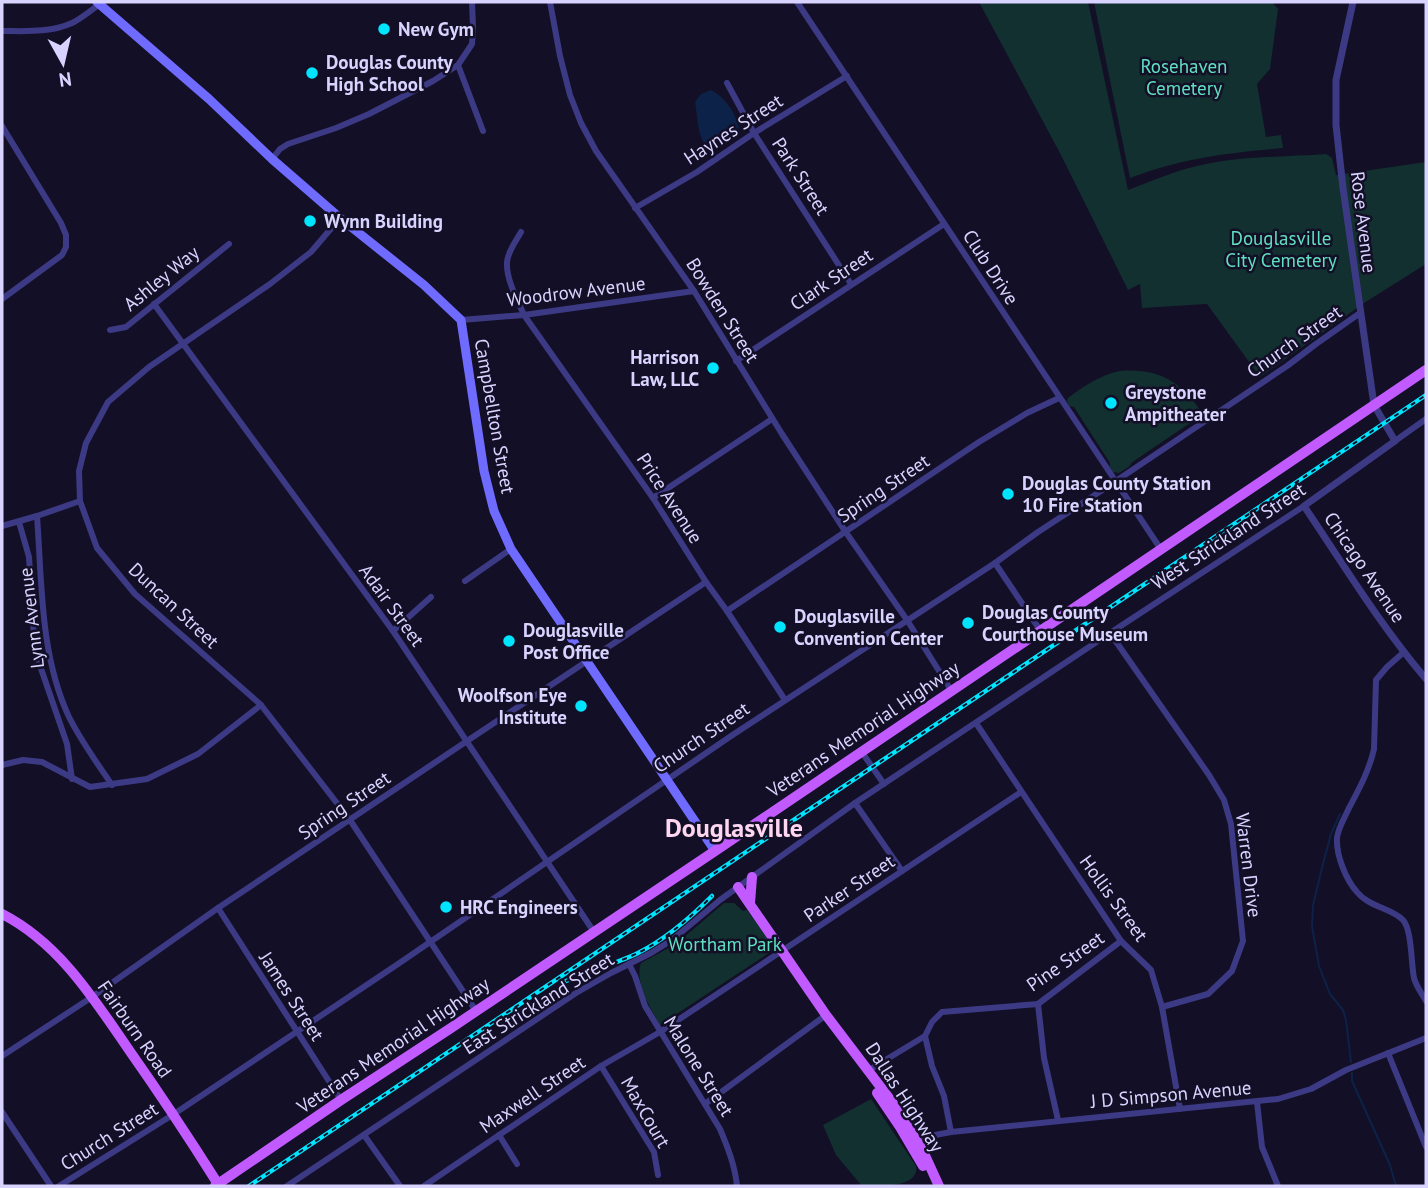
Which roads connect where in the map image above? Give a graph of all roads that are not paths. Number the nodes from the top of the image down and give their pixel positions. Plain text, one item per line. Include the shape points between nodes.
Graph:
1 (472, 2) edge
2 (550, 2) edge
3 (797, 2) edge
4 (1353, 2) edge
5 (98, 3) edge
6 (2, 31) edge
7 (458, 65) junction
8 (847, 76) junction
9 (727, 83) dead end
10 (2, 126) edge
11 (483, 131) dead end
12 (754, 133) junction
13 (272, 159) junction
14 (635, 208) junction
15 (340, 218) junction
16 (944, 224) junction
17 (521, 232) dead end
18 (229, 244) dead end
19 (851, 284) junction
20 (694, 291) junction
21 (2, 299) edge
22 (154, 304) junction
23 (1360, 313) junction
24 (524, 315) junction
25 (461, 320) junction
26 (110, 330) dead end
27 (183, 343) junction
28 (736, 361) junction
29 (1426, 370) edge
30 (1059, 398) junction
31 (1374, 405) junction
32 (772, 419) junction
33 (1426, 419) edge
34 (1395, 441) junction
35 (1116, 481) junction
36 (653, 498) junction
37 (80, 501) junction
38 (1304, 506) junction
39 (37, 516) junction
40 (19, 522) junction
41 (2, 526) edge
42 (845, 531) junction
43 (1160, 548) junction
44 (511, 549) junction
45 (995, 563) junction
46 (465, 581) dead end
47 (706, 582) junction
48 (431, 597) dead end
49 (727, 611) junction
50 (907, 620) junction
51 (1040, 630) junction
52 (393, 631) junction
53 (1110, 632) junction
54 (1404, 652) junction
55 (587, 661) junction
56 (1426, 678) edge
57 (951, 690) junction
58 (785, 700) junction
59 (261, 705) junction
60 (976, 723) junction
61 (467, 741) junction
62 (861, 751) junction
63 (2, 765) edge
64 (72, 779) junction
65 (667, 779) junction
66 (884, 784) junction
67 (112, 785) junction
68 (1021, 792) junction
69 (855, 803) junction
70 (350, 820) junction
71 (715, 851) junction
72 (548, 862) junction
73 (902, 871) junction
74 (752, 877) junction
75 (738, 887) junction
76 (750, 903) junction
77 (218, 908) junction
78 (2, 914) edge
79 (594, 932) junction
80 (1121, 941) junction
81 (430, 942) junction
82 (782, 950) junction
83 (629, 964) junction
84 (92, 997) junction
85 (1426, 1001) edge
86 (1038, 1004) junction
87 (1162, 1007) junction
88 (476, 1011) junction
89 (826, 1015) junction
90 (837, 1031) junction
91 (296, 1032) junction
92 (660, 1032) junction
93 (925, 1036) junction
94 (1426, 1038) edge
95 (1388, 1053) junction
96 (2, 1056) edge
97 (601, 1066) junction
98 (869, 1070) junction
99 (341, 1100) junction
100 (1256, 1102) junction
101 (705, 1104) junction
102 (1180, 1109) junction
103 (2, 1112) edge
104 (174, 1114) junction
105 (1058, 1120) junction
106 (951, 1132) junction
107 (364, 1135) junction
108 (499, 1135) junction
109 (912, 1140) junction
110 (1426, 1147) edge
111 (517, 1164) dead end
112 (657, 1175) dead end
113 (216, 1185) edge
114 (51, 1186) edge
115 (59, 1186) edge
116 (287, 1186) edge
117 (400, 1186) edge
118 (424, 1186) edge
119 (737, 1186) edge
120 (936, 1186) edge
121 (1278, 1186) edge

1 - 7 street via 472,44
2 - 14 street, Bowden Street via 580,123
3 - 8 street, Club Drive
4 - 23 street, Rose Avenue via 1335,97
5 - 6 street via 73,23 57,28
5 - 13 main road, Campbellton Street
7 - 11 street
7 - 13 street via 369,114 288,144
8 - 12 street, Haynes Street
8 - 16 street, Club Drive
9 - 12 street, Park Street
10 - 21 street via 66,235 62,256
12 - 14 street, Haynes Street
12 - 19 street, Park Street
13 - 15 main road, Campbellton Street
14 - 20 street, Bowden Street
15 - 25 main road, Campbellton Street
15 - 27 street, Duncan Street via 311,252
16 - 19 street, Clark Street
16 - 30 street, Club Drive
17 - 24 street, Price Avenue via 507,261
18 - 22 street, Ashley Way
19 - 28 street, Clark Street
20 - 24 street, Woodrow Avenue
20 - 28 street, Bowden Street
22 - 26 street, Ashley Way via 125,327
22 - 27 street, Adair Street
23 - 31 street, Rose Avenue
23 - 35 street, Church Street
24 - 25 street, Woodrow Avenue
24 - 36 street, Price Avenue
25 - 44 main road, Campbellton Street via 484,471 494,511
27 - 37 street, Duncan Street via 108,402 86,443 79,471
27 - 52 street, Adair Street
28 - 32 street, Bowden Street
29 - 31 main road, Veterans Memorial Highway
30 - 35 street, Club Drive
30 - 42 street, Spring Street via 979,442
31 - 34 street, Rose Avenue
31 - 43 main road, Veterans Memorial Highway
32 - 36 street
32 - 42 street, Bowden Street
33 - 34 street, West Strickland Street
34 - 38 street, West Strickland Street
35 - 43 street, Club Drive
35 - 45 street, Church Street
36 - 47 street, Price Avenue
37 - 39 street
37 - 59 street, Duncan Street via 97,548 135,594
38 - 53 street, West Strickland Street
38 - 54 street, Chicago Avenue
39 - 40 street
39 - 67 street, Lynn Avenue via 47,645 55,679 79,737
40 - 41 street
40 - 64 street via 29,557 36,654 67,744
42 - 49 street, Spring Street
42 - 50 street, Bowden Street
43 - 51 main road, Veterans Memorial Highway
44 - 46 street
44 - 55 main road, Campbellton Street
45 - 50 street, Church Street
45 - 51 street
47 - 49 street, Price Avenue
47 - 55 street, Spring Street
48 - 52 street
49 - 58 street, Price Avenue
50 - 57 street, Bowden Street
50 - 58 street, Church Street
51 - 57 main road, Veterans Memorial Highway
52 - 61 street, Adair Street
53 - 60 street, West Strickland Street
53 - 87 street, Warren Drive via 1209,775 1231,824 1243,941 1232,971 1208,993
54 - 56 street, Chicago Avenue
54 - 85 street via 1376,680 1374,749 1337,838 1346,876 1358,893 1403,920 1414,981
55 - 61 street, Spring Street
55 - 65 main road, Campbellton Street
57 - 62 main road, Veterans Memorial Highway
58 - 65 street, Church Street
59 - 67 street via 198,754 147,779
59 - 70 street, Duncan Street
60 - 66 street, East Strickland Street
60 - 68 street, Hollis Street
61 - 70 street, Spring Street
61 - 72 street, Adair Street
62 - 66 street
62 - 71 main road, Veterans Memorial Highway
63 - 64 street via 33,760
64 - 67 street via 90,787
65 - 71 main road, Campbellton Street
65 - 72 street, Church Street
66 - 69 street, East Strickland Street
68 - 73 street, Parker Street
68 - 80 street, Hollis Street
69 - 73 street
69 - 74 street, East Strickland Street
70 - 77 street, Spring Street
70 - 81 street, Duncan Street
71 - 79 main road, Veterans Memorial Highway
72 - 79 street, Adair Street
72 - 81 street, Church Street
73 - 82 street, Parker Street
74 - 75 street, East Strickland Street
74 - 76 main road
75 - 76 main road, Dallas Highway
75 - 83 street, East Strickland Street via 672,940
76 - 82 main road, Dallas Highway
77 - 84 street, Spring Street
77 - 91 street, James Street
78 - 84 main road, Fairburn Road via 53,952
79 - 88 main road, Veterans Memorial Highway
80 - 86 street, Pine Street
80 - 87 street, Hollis Street via 1151,970
81 - 88 street, Duncan Street
81 - 91 street, Church Street
82 - 89 main road, Dallas Highway
82 - 92 street, Parker Street
83 - 92 street, Malone Street
83 - 107 street, East Strickland Street via 576,993
84 - 96 street, Spring Street
84 - 104 main road, Fairburn Road
86 - 93 street, Pine Street via 942,1012
86 - 105 street
87 - 102 street, Hollis Street
88 - 99 main road, Veterans Memorial Highway
89 - 90 main road, Dallas Highway
89 - 101 street
90 - 98 main road, Dallas Highway
90 - 109 main road, Dallas Highway
91 - 99 street, James Street
91 - 104 street, Church Street
92 - 97 street, Maxwell Street
92 - 101 street, Malone Street
93 - 98 street
93 - 106 street
94 - 95 street, J D Simpson Avenue
95 - 100 street, J D Simpson Avenue via 1311,1088
95 - 110 street
97 - 108 street, Maxwell Street
97 - 112 street, MaxCourt via 654,1152
98 - 109 main road, Dallas Highway
99 - 113 main road, Veterans Memorial Highway
100 - 102 street, J D Simpson Avenue
100 - 121 street via 1262,1147
101 - 119 street, Malone Street via 727,1145
102 - 105 street, J D Simpson Avenue
103 - 114 street
104 - 113 main road, Fairburn Road
104 - 115 street, Church Street
105 - 106 street, J D Simpson Avenue
106 - 109 street, J D Simpson Avenue
107 - 116 street, East Strickland Street
107 - 117 street
108 - 111 street
108 - 118 street, Maxwell Street
109 - 120 main road, Dallas Highway via 930,1166

